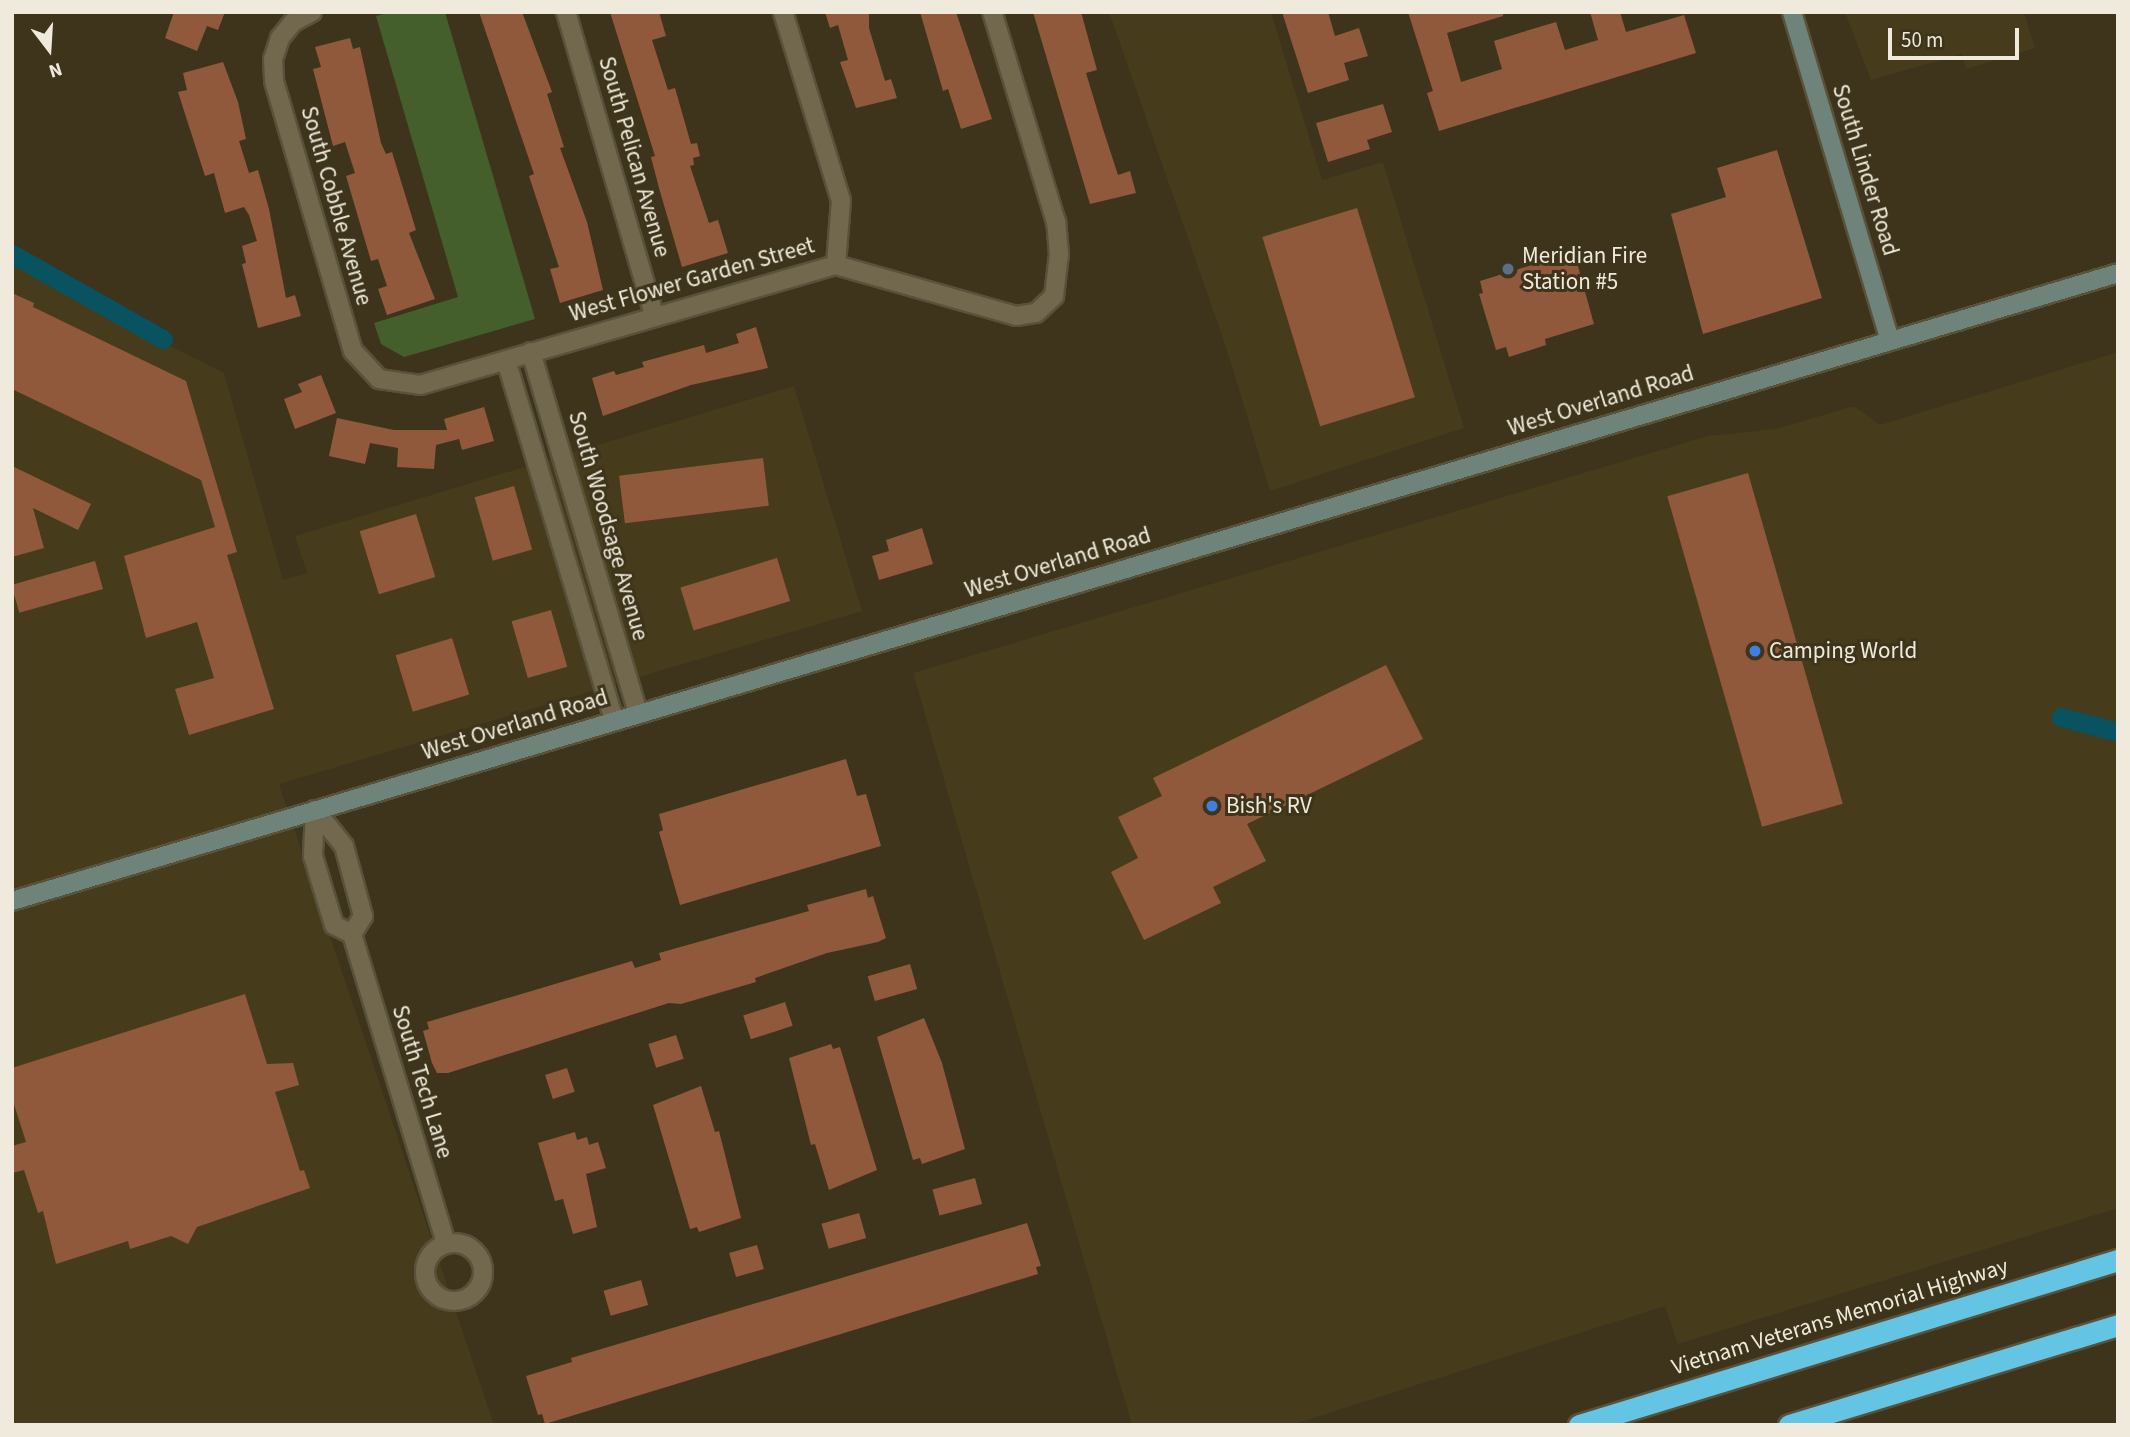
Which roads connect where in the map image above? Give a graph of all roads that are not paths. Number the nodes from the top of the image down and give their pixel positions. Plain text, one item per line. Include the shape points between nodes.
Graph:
1 (312, 12) edge
2 (566, 12) edge
3 (783, 12) edge
4 (992, 12) edge
5 (1792, 12) edge
6 (836, 265) junction
7 (2118, 272) edge
8 (654, 315) junction
9 (1890, 341) junction
10 (531, 352) junction
11 (506, 360) junction
12 (379, 379) joint
13 (638, 714) junction
14 (614, 721) junction
15 (315, 810) junction
16 (12, 901) edge
17 (352, 934) junction
18 (446, 1244) dead end
19 (2118, 1260) edge
20 (2118, 1325) edge
21 (1578, 1425) edge
22 (1789, 1425) edge

1 - 12 street, South Cobble Avenue via 293,22 280,38 273,58 274,81 354,351
2 - 8 street, South Pelican Avenue
3 - 6 street via 841,200
4 - 6 street, West Flower Garden Street via 1056,222 1059,254 1054,296 1036,313 1016,316
5 - 9 street, South Linder Road
6 - 8 street, West Flower Garden Street
7 - 9 street, West Overland Road
8 - 10 street, West Flower Garden Street
9 - 13 street, West Overland Road
10 - 11 street, West Flower Garden Street
10 - 13 street, South Woodsage Avenue
11 - 12 street, West Flower Garden Street via 420,385
11 - 14 street
13 - 14 street, West Overland Road
14 - 15 street, West Overland Road
15 - 16 street, West Overland Road
15 - 17 street, South Tech Lane via 313,856 334,925
15 - 17 street via 344,846 363,916
17 - 18 street, South Tech Lane
19 - 21 highway, Vietnam Veterans Memorial Highway
20 - 22 highway

